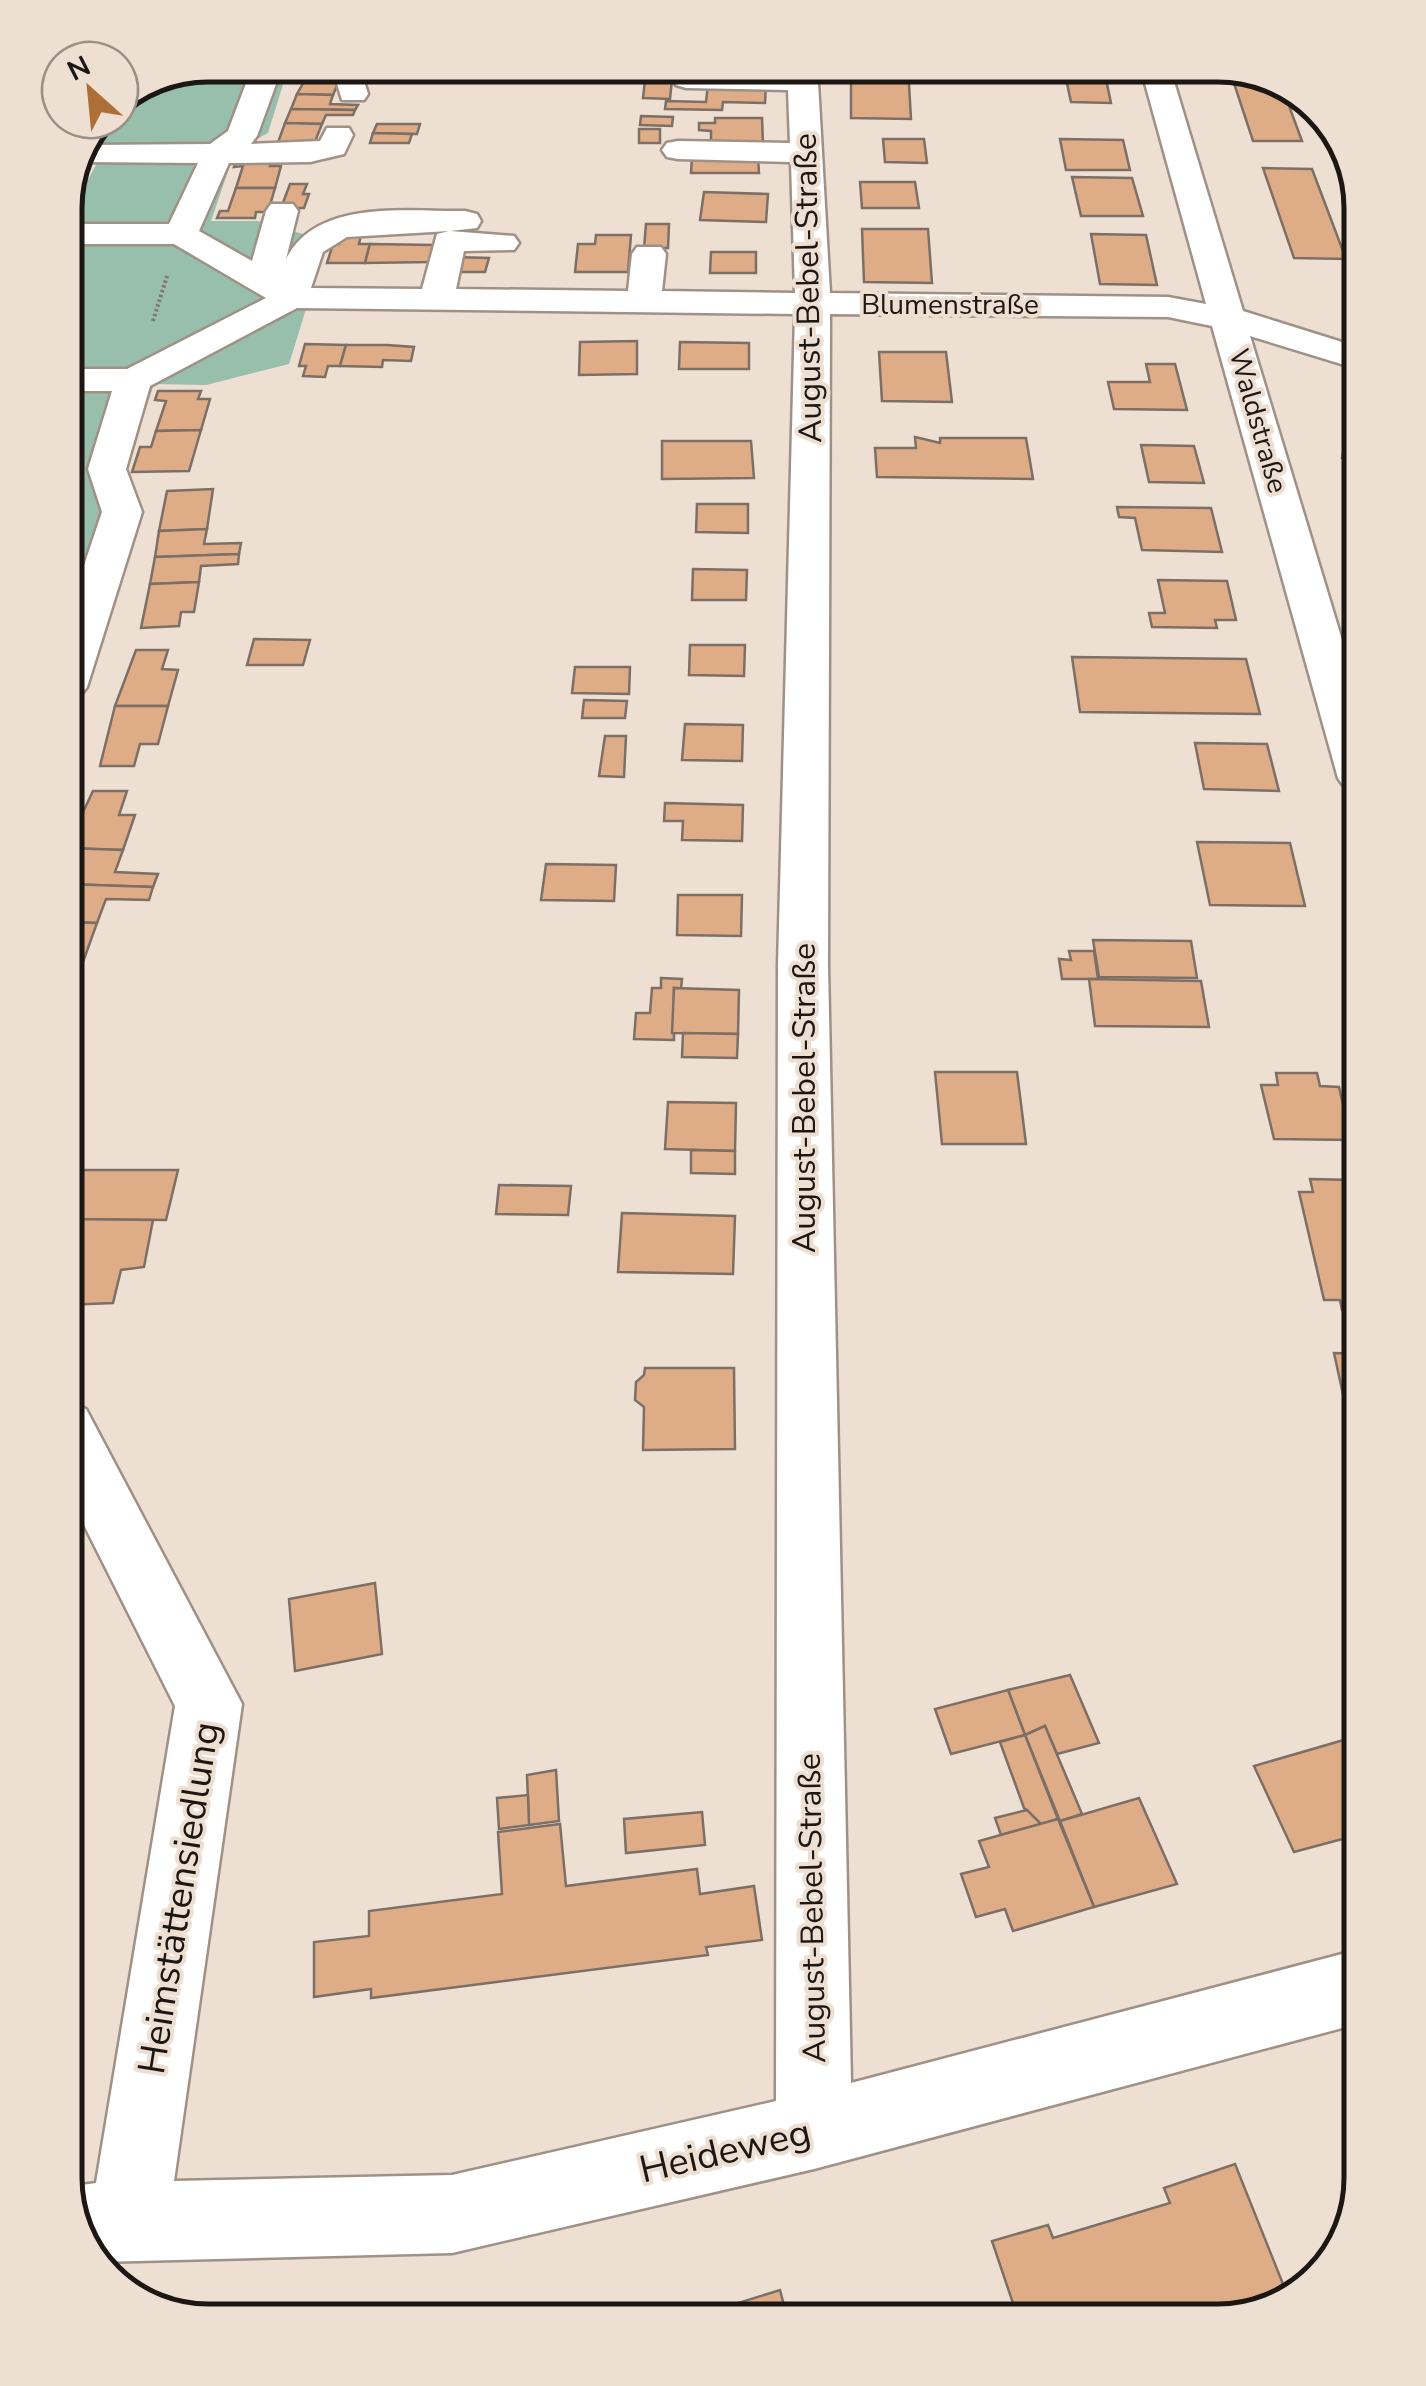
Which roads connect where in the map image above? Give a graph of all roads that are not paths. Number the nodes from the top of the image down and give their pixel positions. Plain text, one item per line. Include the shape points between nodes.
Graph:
1 (262, 82) edge
2 (351, 82) edge
3 (693, 82) edge
4 (1159, 83) edge
5 (353, 94) dead end
6 (795, 130) edge
7 (338, 135) dead end
8 (678, 150) dead end
9 (218, 153) junction
10 (101, 154) edge
11 (282, 211) dead end
12 (83, 217) edge
13 (466, 221) dead end
14 (83, 234) edge
15 (181, 234) junction
16 (502, 243) dead end
17 (650, 254) dead end
18 (277, 290) junction
19 (436, 300) junction
20 (644, 301) junction
21 (813, 304) junction
22 (1228, 318) junction
23 (1344, 354) edge
24 (83, 380) edge
25 (134, 380) junction
26 (83, 632) edge
27 (1344, 719) edge
28 (82, 1460) edge
29 (1344, 1991) edge
30 (814, 2131) junction
31 (102, 2223) edge

1 - 9 street via 242,136
2 - 5 street
3 - 6 street
4 - 22 street, Waldstraße
6 - 8 street
6 - 21 street, August-Bebel-Straße
7 - 9 street via 333,148 310,153
9 - 10 street
9 - 15 street
10 - 12 street via 98,194
11 - 18 street
13 - 18 street via 336,226 311,244
14 - 15 street
15 - 18 street
16 - 19 street via 449,242
17 - 20 street
18 - 19 street, Blumenstraße
18 - 25 street
19 - 20 street, Blumenstraße
20 - 21 street, Blumenstraße
21 - 22 street, Blumenstraße via 1168,306
21 - 30 street, August-Bebel-Straße via 802,966
22 - 23 street, Blumenstraße
22 - 27 street, Waldstraße
24 - 25 street
25 - 26 street via 107,469 122,512
28 - 31 street, Heimstättensiedlung via 210,1704
29 - 30 street, Heideweg
30 - 31 street, Heideweg via 452,2214

